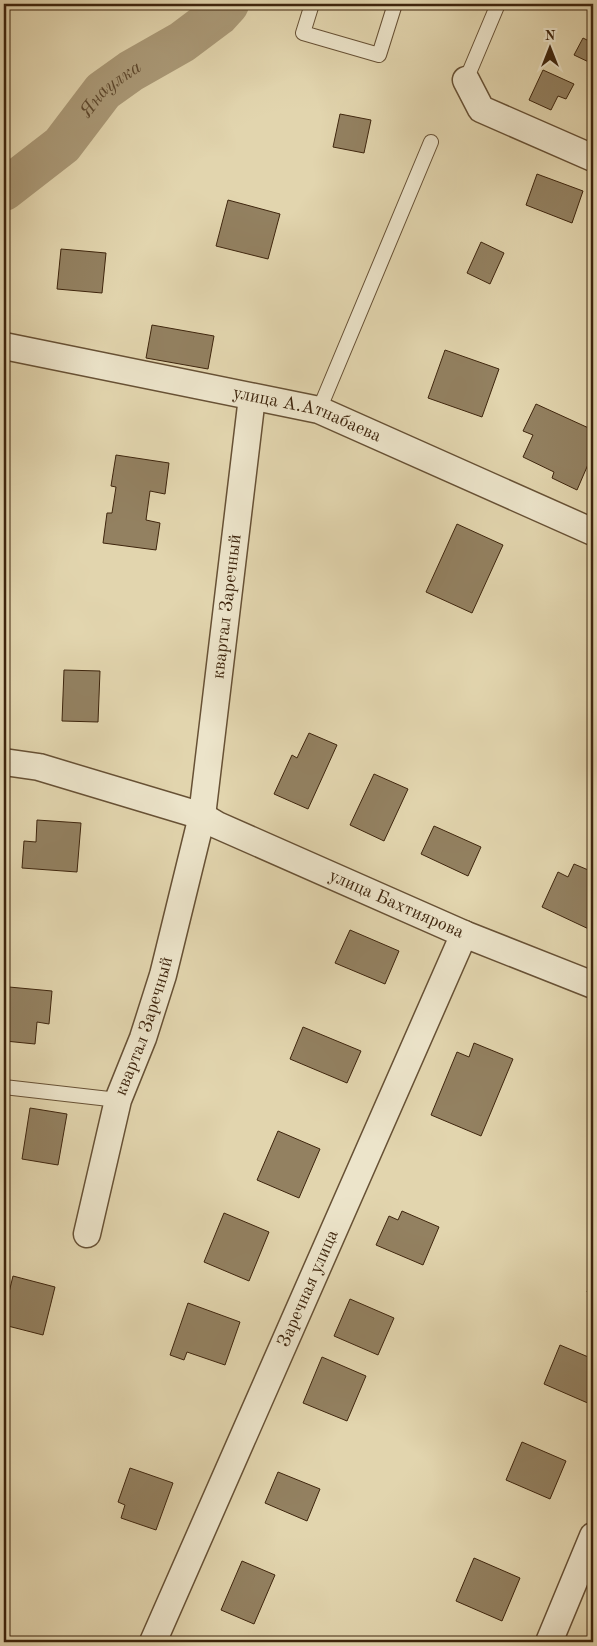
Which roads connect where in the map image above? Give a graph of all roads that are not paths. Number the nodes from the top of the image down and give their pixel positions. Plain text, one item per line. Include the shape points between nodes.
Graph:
1 (312, 4) edge
2 (396, 4) edge
3 (498, 4) edge
4 (466, 80) joint
5 (431, 142) dead end
6 (593, 158) edge
7 (4, 346) edge
8 (252, 397) junction
9 (319, 410) junction
10 (593, 532) edge
11 (4, 762) edge
12 (202, 816) junction
13 (464, 934) junction
14 (593, 986) edge
15 (4, 1087) edge
16 (118, 1100) junction
17 (87, 1234) dead end
18 (593, 1536) edge
19 (154, 1642) edge
20 (549, 1642) edge

1 - 2 lane via 303,33 379,55
3 - 4 lane
4 - 6 street via 481,109
5 - 9 lane
7 - 8 street, улица А.Атнабаева
8 - 9 street, улица А.Атнабаева
8 - 12 street, квартал Заречный
9 - 10 street, улица А.Атнабаева
11 - 12 street via 39,766
12 - 13 street, улица Бахтиярова via 226,830
12 - 16 street, квартал Заречный via 163,975 143,1038
13 - 14 street, улица Бахтиярова
13 - 19 street, Заречная улица
15 - 16 lane
16 - 17 street, квартал Заречный
18 - 20 street

